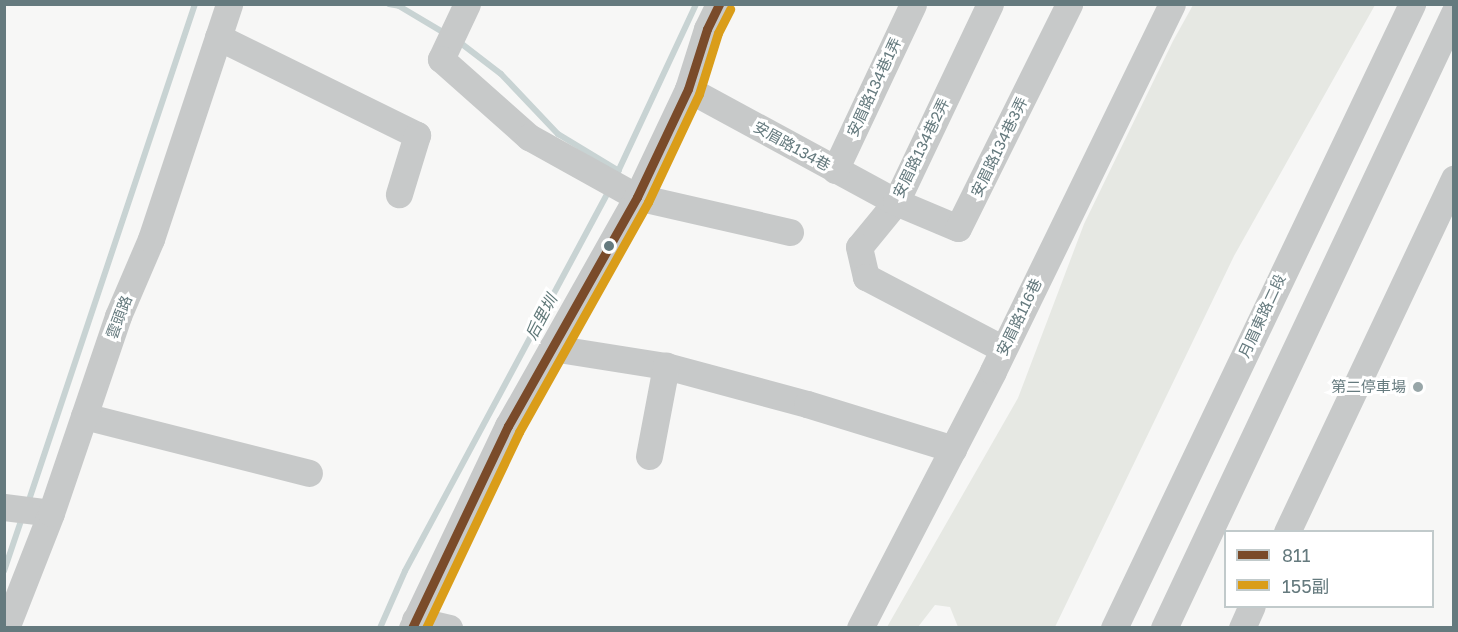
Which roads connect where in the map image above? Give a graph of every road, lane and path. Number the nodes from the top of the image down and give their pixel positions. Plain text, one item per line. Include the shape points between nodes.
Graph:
1 (229, 4) edge
2 (467, 4) edge
3 (719, 4) edge
4 (913, 4) edge
5 (990, 4) edge
6 (1069, 4) edge
7 (1172, 4) edge
8 (1412, 4) edge
9 (1454, 13) edge
10 (218, 37) junction
11 (688, 89) junction
12 (835, 170) junction
13 (1454, 178) edge
14 (399, 194) dead end
15 (637, 196) junction
16 (896, 202) junction
17 (790, 232) dead end
18 (552, 348) junction
19 (1003, 349) junction
20 (666, 366) junction
21 (84, 417) junction
22 (953, 449) junction
23 (649, 456) dead end
24 (309, 473) dead end
25 (4, 507) edge
26 (51, 513) junction
27 (1287, 530) edge
28 (1251, 608) edge
29 (414, 624) edge
30 (6, 627) edge
31 (449, 627) edge
32 (860, 627) edge
33 (1114, 627) edge
34 (1164, 627) edge
35 (1242, 627) edge

1 - 10 street, 雲頭路
2 - 15 street via 441,59 529,137
3 - 11 street
4 - 12 street, 安眉路134巷1弄
5 - 16 street, 安眉路134巷2弄
6 - 16 street, 安眉路134巷3弄 via 958,228
7 - 19 street, 安眉路116巷
8 - 33 street, 月眉東路二段
9 - 34 street
10 - 14 street via 417,135
10 - 21 street, 雲頭路 via 151,238 118,316
11 - 12 street, 安眉路134巷
11 - 15 street
12 - 16 street, 安眉路134巷
13 - 27 street
15 - 17 street
15 - 18 street
16 - 19 street, 安眉路134巷2弄 via 859,247 866,277
18 - 20 street
18 - 29 street via 508,426
19 - 22 street, 安眉路116巷
20 - 22 street
20 - 23 street
21 - 24 street
21 - 26 street, 雲頭路
22 - 32 street, 安眉路116巷
25 - 26 street
26 - 30 street, 雲頭路
28 - 35 street
29 - 31 street

